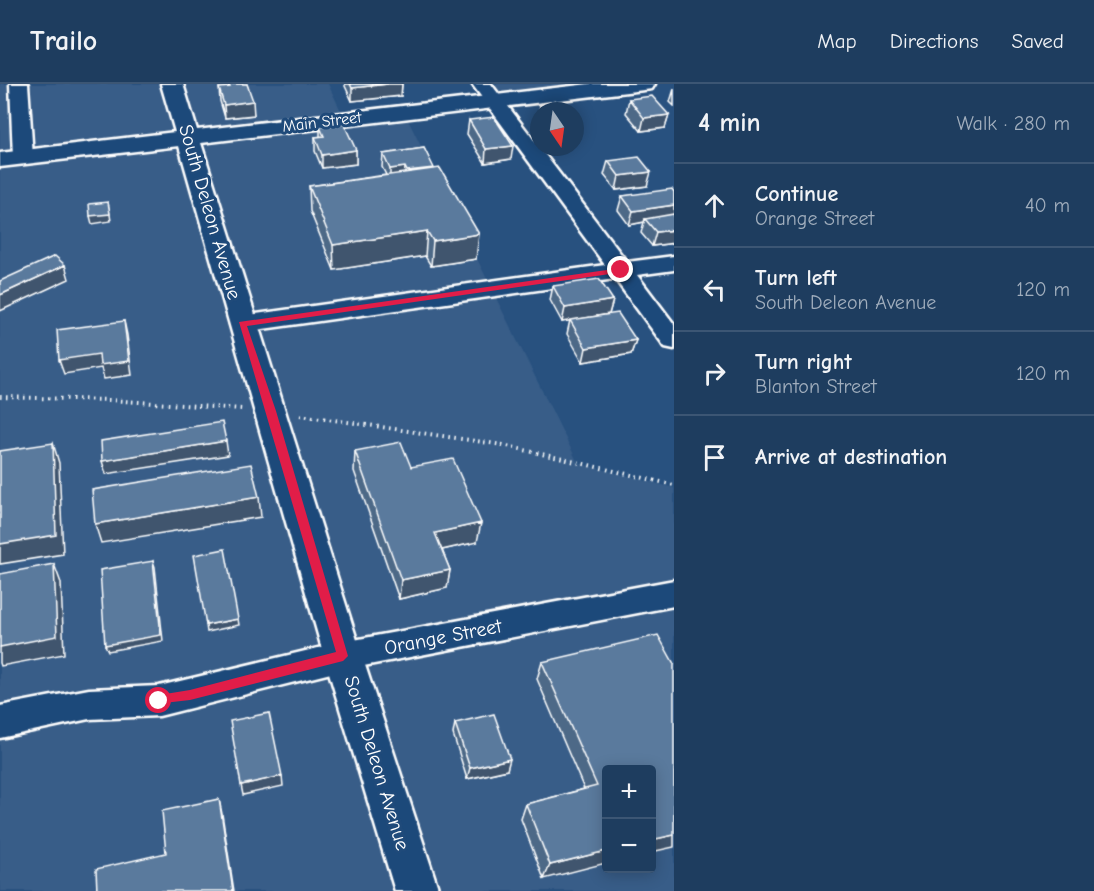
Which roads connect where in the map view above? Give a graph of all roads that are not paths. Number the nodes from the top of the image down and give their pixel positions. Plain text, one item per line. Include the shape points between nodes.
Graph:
1 (19, 84) edge
2 (172, 84) edge
3 (481, 84) edge
4 (644, 84) edge
5 (494, 103) junction
6 (189, 138) junction
7 (22, 157) junction
8 (0, 160) edge
9 (674, 263) edge
10 (621, 270) junction
11 (242, 324) junction
12 (674, 341) edge
13 (674, 593) edge
14 (343, 656) junction
15 (0, 722) edge
16 (417, 891) edge

1 - 7 street
2 - 6 street, South Deleon Avenue
3 - 5 street
4 - 5 street, Main Street
5 - 6 street, Main Street
5 - 10 street
6 - 7 street, Main Street
6 - 11 street, South Deleon Avenue
7 - 8 street, Main Street
9 - 10 street
10 - 11 street
10 - 12 street
11 - 14 street, South Deleon Avenue via 272,411
13 - 14 street, Orange Street
14 - 15 street, Orange Street via 159,701 89,704
14 - 16 street, South Deleon Avenue

